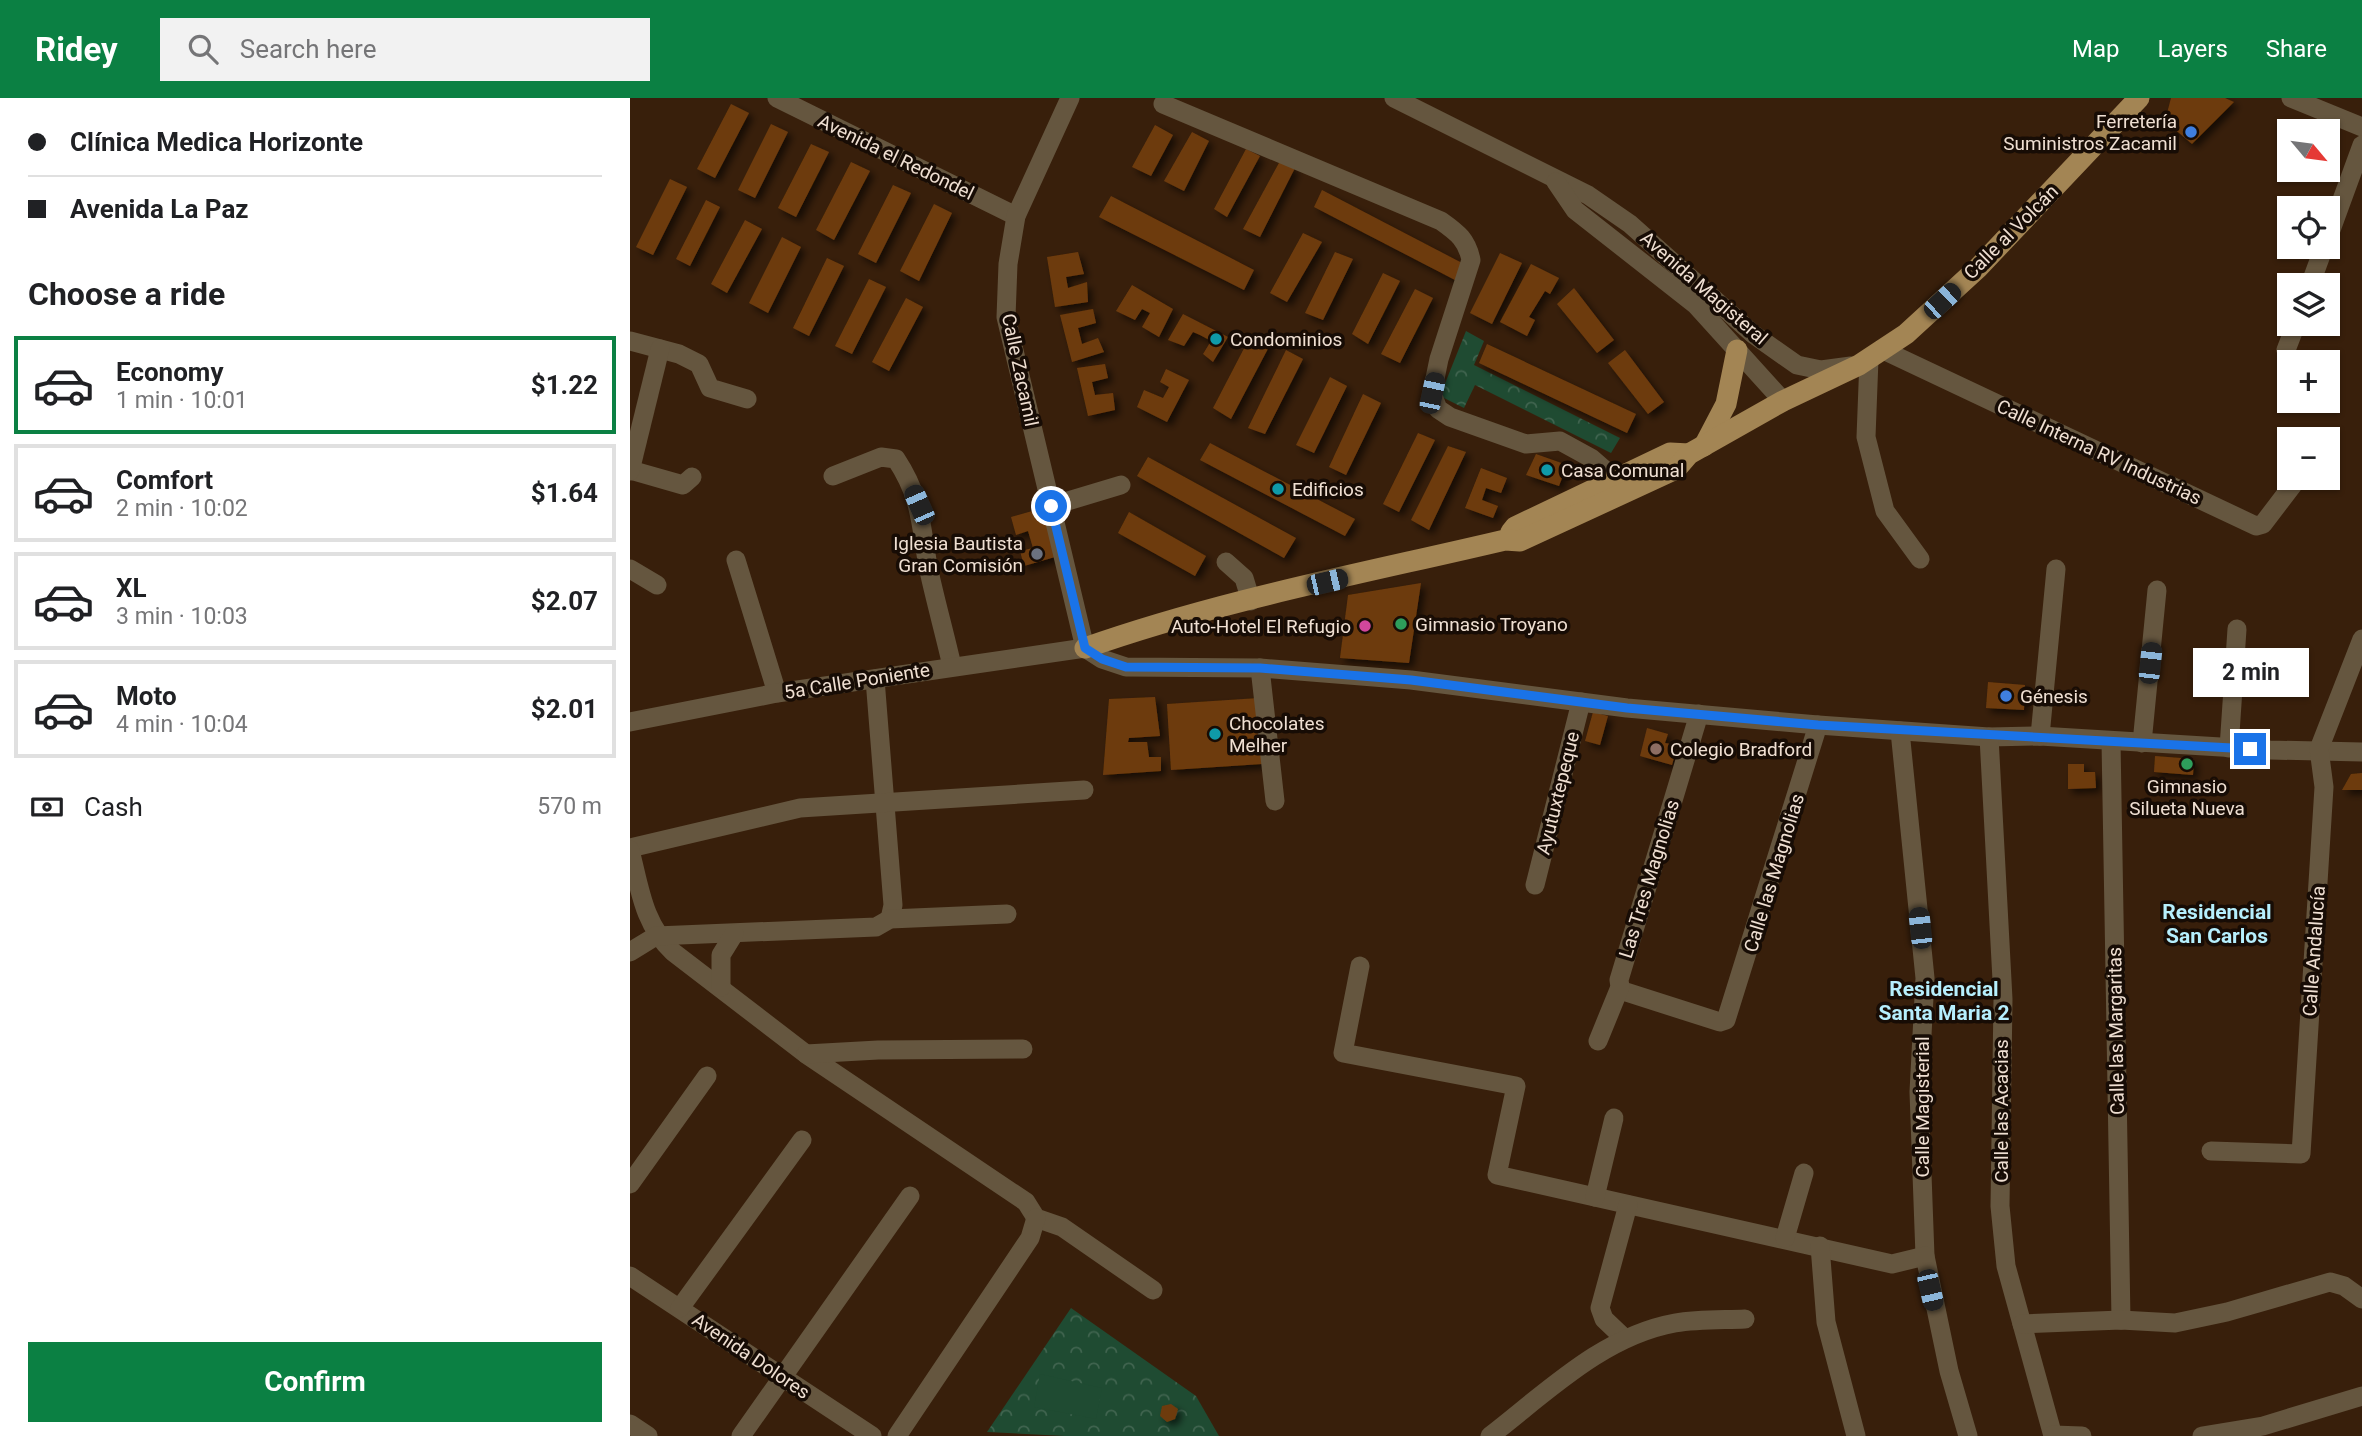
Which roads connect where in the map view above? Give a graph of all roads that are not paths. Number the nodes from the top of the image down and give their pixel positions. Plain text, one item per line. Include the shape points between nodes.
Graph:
1 (777, 98) edge
2 (1070, 98) edge
3 (1394, 98) edge
4 (2139, 98) edge
5 (2291, 98) edge
6 (1163, 104) dead end
7 (2362, 127) edge
8 (2362, 145) edge
9 (1556, 181) junction
10 (2340, 205) edge
11 (1016, 216) junction
12 (1753, 334) junction
13 (2291, 336) edge
14 (630, 341) edge
15 (660, 349) junction
16 (2286, 349) dead end
17 (1737, 350) junction
18 (1870, 358) junction
19 (747, 399) dead end
20 (1783, 401) junction
21 (1696, 450) junction
22 (630, 471) edge
23 (833, 475) dead end
24 (692, 477) dead end
25 (1614, 478) junction
26 (1121, 485) dead end
27 (2289, 490) edge
28 (1051, 506) junction
29 (1505, 540) junction
30 (1920, 559) dead end
31 (736, 560) dead end
32 (1226, 562) dead end
33 (630, 569) edge
34 (2056, 569) dead end
35 (657, 585) dead end
36 (2157, 590) dead end
37 (1251, 601) junction
38 (2237, 629) dead end
39 (2362, 639) edge
40 (1085, 648) junction
41 (952, 666) junction
42 (1260, 668) junction
43 (875, 679) junction
44 (777, 693) junction
45 (1581, 702) junction
46 (1699, 715) junction
47 (630, 722) edge
48 (1818, 725) junction
49 (1900, 732) junction
50 (2040, 736) junction
51 (1989, 737) junction
52 (2111, 741) junction
53 (2142, 743) junction
54 (2229, 748) junction
55 (2319, 749) junction
56 (2362, 752) edge
57 (1084, 790) dead end
58 (1275, 801) dead end
59 (887, 803) junction
60 (630, 849) edge
61 (1535, 885) dead end
62 (1007, 914) dead end
63 (890, 919) junction
64 (734, 934) junction
65 (656, 936) junction
66 (630, 952) edge
67 (1360, 966) dead end
68 (721, 987) junction
69 (1620, 987) junction
70 (1598, 1041) dead end
71 (1023, 1049) dead end
72 (806, 1054) junction
73 (707, 1076) dead end
74 (1614, 1118) dead end
75 (802, 1140) dead end
76 (2211, 1152) dead end
77 (1804, 1173) dead end
78 (632, 1176) edge
79 (910, 1196) dead end
80 (1595, 1197) junction
81 (1628, 1205) junction
82 (1036, 1218) junction
83 (1785, 1238) junction
84 (1820, 1246) junction
85 (1925, 1256) junction
86 (630, 1276) edge
87 (1153, 1290) dead end
88 (2362, 1299) edge
89 (680, 1308) junction
90 (1745, 1319) dead end
91 (2121, 1320) junction
92 (2022, 1324) junction
93 (1624, 1338) junction
94 (782, 1377) junction
95 (2362, 1396) edge
96 (630, 1424) edge
97 (648, 1436) edge
98 (741, 1436) edge
99 (872, 1436) edge
100 (897, 1436) edge
101 (1490, 1436) edge
102 (1856, 1436) edge
103 (1968, 1436) edge
104 (2053, 1436) edge
105 (2082, 1436) edge
106 (2202, 1436) edge

1 - 11 street, Avenida el Redondel
2 - 11 street, Calle Zacamil
3 - 9 street, Avenida Magisteral
4 - 18 main road, Calle al Volcán via 1978,268 1906,334
5 - 7 street
6 - 25 street via 1441,221 1460,234 1471,260 1439,359 1432,393 1438,409 1525,444 1560,441
8 - 10 street
9 - 12 street, Avenida Magisteral via 1588,195 1630,224
9 - 17 street, Avenida Magisteral via 1575,210 1696,305
11 - 28 street, Calle Zacamil via 1006,317
12 - 17 street
12 - 18 street, Avenida Magisteral via 1809,369
13 - 16 street
14 - 15 street
15 - 19 street via 699,364 710,388
15 - 22 street
17 - 20 street, Avenida Magisteral
17 - 21 main road via 1726,404
18 - 20 main road, Calle al Volcán
18 - 27 street, Calle Interna RV Industrias via 2256,526 2263,524
18 - 30 street via 1866,437 1885,511
20 - 21 main road, Calle al Volcán
21 - 25 main road, Calle al Volcán via 1670,453
21 - 29 main road, Calle al Volcán via 1676,470 1520,541
22 - 24 street via 683,485
23 - 41 street via 881,457 896,459 906,474 919,505
25 - 29 main road, Calle al Volcán via 1515,527
26 - 28 street
28 - 40 street, Calle Zacamil
29 - 37 main road, Calle al Volcán
31 - 44 street
32 - 37 street via 1244,578
33 - 35 street
34 - 50 street
36 - 53 street
37 - 40 main road, Calle al Volcán via 1144,627
38 - 54 street
39 - 55 street
40 - 41 street, 5a Calle Poniente
40 - 42 street via 1126,667
41 - 43 street, 5a Calle Poniente
42 - 45 street via 1411,680
42 - 58 street
43 - 44 street, 5a Calle Poniente
43 - 59 street
44 - 47 street, 5a Calle Poniente
45 - 46 street
45 - 61 street, Ayutuxtepeque
46 - 48 street
46 - 69 street, Las Tres Magnolias
48 - 49 street
48 - 69 street, Calle las Magnolias via 1726,1020 1720,1022
49 - 51 street
49 - 85 street, Calle Magisterial via 1925,978 1919,1092
50 - 51 street
50 - 52 street
51 - 92 street, Calle las Acacias via 2003,999 2000,1206 2006,1265
52 - 53 street
52 - 91 street, Calle las Margaritas
53 - 54 street
54 - 55 street
55 - 56 street
55 - 76 street, Calle Andalucía via 2324,787 2301,1154
57 - 59 street
59 - 60 street via 800,808
59 - 63 street
60 - 65 street via 645,913
62 - 63 street
63 - 64 street via 876,927
64 - 65 street
64 - 68 street via 721,955
65 - 66 street
65 - 68 street
67 - 80 street via 1343,1053 1516,1086 1497,1175
68 - 72 street
69 - 70 street, Las Tres Magnolias
71 - 72 street
72 - 82 street via 1026,1202
73 - 78 street
74 - 80 street
75 - 89 street
77 - 83 street
79 - 94 street
80 - 81 street
81 - 83 street
81 - 93 street via 1600,1308 1604,1319
82 - 87 street via 1062,1227
82 - 100 street via 1030,1238
83 - 84 street
84 - 85 street via 1892,1264
84 - 102 street via 1826,1322
85 - 103 street, Calle Magisterial
86 - 89 street, Avenida Dolores
88 - 91 street via 2330,1282 2175,1323
89 - 94 street, Avenida Dolores
90 - 93 street via 1677,1323
91 - 92 street
92 - 104 street, Calle las Acacias
93 - 101 street via 1565,1376
94 - 98 street
94 - 99 street, Avenida Dolores
95 - 106 street via 2263,1426
96 - 97 street
104 - 105 street

